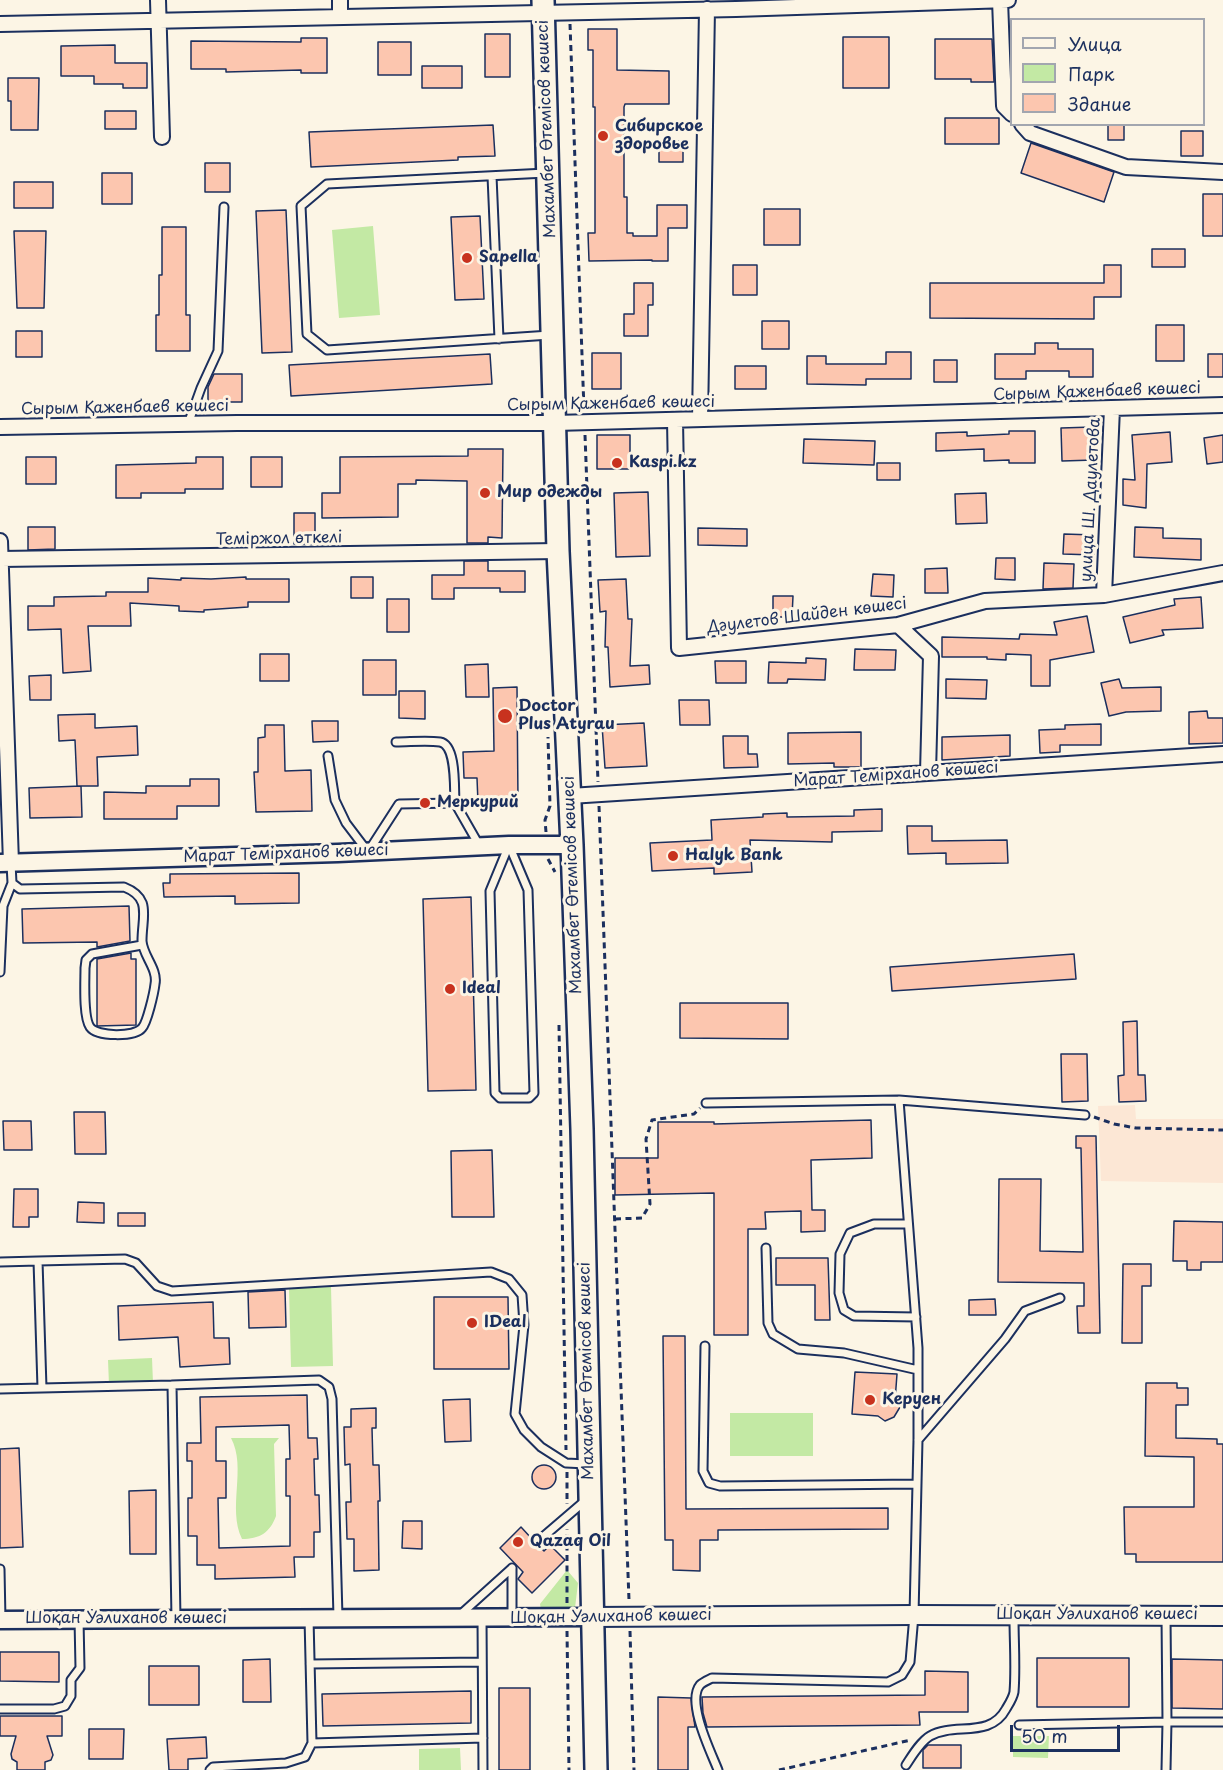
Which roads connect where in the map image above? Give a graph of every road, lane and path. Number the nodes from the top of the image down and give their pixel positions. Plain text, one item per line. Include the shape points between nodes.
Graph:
1 (158, 0) edge
2 (340, 0) edge
3 (1000, 0) edge
4 (1008, 0) edge
5 (736, 4) edge
6 (543, 6) edge
7 (707, 9) junction
8 (569, 12) junction
9 (340, 16) junction
10 (158, 20) junction
11 (0, 24) edge
12 (1010, 113) edge
13 (1024, 126) edge
14 (162, 137) dead end
15 (1223, 172) edge
16 (548, 173) junction
17 (492, 176) junction
18 (224, 207) dead end
19 (553, 335) junction
20 (498, 339) junction
21 (1223, 405) edge
22 (1112, 408) junction
23 (700, 419) junction
24 (675, 420) junction
25 (585, 422) junction
26 (555, 423) junction
27 (188, 424) junction
28 (0, 427) edge
29 (0, 541) edge
30 (558, 551) junction
31 (1, 559) edge
32 (1223, 573) edge
33 (1104, 595) junction
34 (898, 625) junction
35 (548, 736) dead end
36 (396, 742) dead end
37 (1223, 754) edge
38 (328, 756) dead end
39 (927, 773) junction
40 (599, 794) junction
41 (570, 796) junction
42 (455, 803) junction
43 (509, 845) junction
44 (547, 845) junction
45 (572, 845) junction
46 (480, 847) junction
47 (368, 852) junction
48 (6, 863) edge
49 (557, 879) dead end
50 (12, 883) junction
51 (142, 945) junction
52 (0, 972) edge
53 (559, 1022) dead end
54 (899, 1100) junction
55 (706, 1102) joint
56 (1085, 1114) joint
57 (1223, 1130) edge
58 (615, 1219) junction
59 (908, 1224) junction
60 (766, 1248) dead end
61 (38, 1261) junction
62 (0, 1262) edge
63 (1060, 1298) dead end
64 (916, 1317) junction
65 (705, 1346) dead end
66 (918, 1370) junction
67 (172, 1385) junction
68 (42, 1388) junction
69 (0, 1389) edge
70 (918, 1440) junction
71 (566, 1463) junction
72 (589, 1464) junction
73 (917, 1484) junction
74 (590, 1496) junction
75 (567, 1516) junction
76 (537, 1542) dead end
77 (0, 1569) edge
78 (914, 1614) junction
79 (1014, 1615) junction
80 (1166, 1616) junction
81 (1223, 1616) edge
82 (567, 1617) junction
83 (592, 1617) junction
84 (630, 1617) junction
85 (309, 1618) junction
86 (338, 1618) junction
87 (457, 1618) junction
88 (482, 1618) junction
89 (512, 1618) junction
90 (79, 1619) junction
91 (176, 1619) junction
92 (1, 1620) edge
93 (482, 1662) junction
94 (310, 1664) junction
95 (0, 1709) edge
96 (1167, 1722) junction
97 (1223, 1722) edge
98 (1019, 1725) dead end
99 (930, 1736) junction
100 (483, 1738) junction
101 (312, 1743) junction
102 (906, 1765) dead end
103 (210, 1770) edge
104 (483, 1770) edge
105 (569, 1770) edge
106 (596, 1770) edge
107 (633, 1770) edge
108 (718, 1770) edge
109 (778, 1770) edge
110 (1166, 1770) edge

1 - 10 street
2 - 9 street
3 - 4 street
3 - 5 street
3 - 12 street via 1004,106
5 - 7 street
6 - 8 street
6 - 9 street
6 - 16 main road, Махамбет Өтемісов көшесі
7 - 8 street
7 - 23 street
8 - 25 path
9 - 10 street
10 - 11 street
10 - 14 street
13 - 15 street via 1030,133 1126,166
16 - 17 lane
16 - 19 main road, Махамбет Өтемісов көшесі
17 - 20 lane
17 - 20 lane via 327,184 301,206 307,334 327,350
18 - 27 lane via 218,351
19 - 20 lane
19 - 26 main road, Махамбет Өтемісов көшесі
21 - 22 street, Сырым Қаженбаев көшесі
22 - 23 street, Сырым Қаженбаев көшесі
22 - 33 street, улица Ш. Даулетова
23 - 24 street, Сырым Қаженбаев көшесі
24 - 25 street, Сырым Қаженбаев көшесі
24 - 34 street, Дәулетов Шайден көшесі via 679,648
25 - 26 street, Сырым Қаженбаев көшесі
25 - 40 path
26 - 27 street, Сырым Қаженбаев көшесі
26 - 30 main road, Махамбет Өтемісов көшесі
27 - 28 street, Сырым Қаженбаев көшесі
29 - 31 street
30 - 31 street, Теміржол өткелі
30 - 41 main road, Махамбет Өтемісов көшесі
31 - 48 street
32 - 33 street, Дәулетов Шайден көшесі
33 - 34 street, Дәулетов Шайден көшесі via 985,601
34 - 39 street via 931,656
35 - 44 path
36 - 42 lane via 442,742 448,747 452,754
37 - 39 street, Марат Темірханов көшесі
38 - 47 lane via 334,800
39 - 40 street, Марат Темірханов көшесі
40 - 41 street, Марат Темірханов көшесі
40 - 58 path
41 - 45 main road, Махамбет Өтемісов көшесі
42 - 46 lane
42 - 47 lane via 399,804
43 - 43 lane via 490,891 495,1093 500,1098 529,1098 534,1093 528,890
43 - 44 street, Марат Темірханов көшесі
43 - 46 street, Марат Темірханов көшесі
44 - 45 street, Марат Темірханов көшесі
44 - 49 path via 548,861
45 - 72 main road, Махамбет Өтемісов көшесі
46 - 47 street, Марат Темірханов көшесі
47 - 48 street, Марат Темірханов көшесі
48 - 50 lane
50 - 51 lane via 20,889 124,887 136,891 143,900
50 - 52 lane via 3,906
51 - 51 lane via 92,954 86,960 87,1019 96,1032 136,1032 143,1027 156,984
53 - 71 path
54 - 55 lane
54 - 56 lane
54 - 59 lane
55 - 58 path via 694,1114 652,1120 646,1139 650,1204 642,1218
56 - 57 path via 1136,1128
58 - 84 path
59 - 64 lane
59 - 64 lane via 874,1224 850,1233 840,1254 838,1293 844,1310 854,1316
60 - 66 lane via 768,1323 773,1334 798,1349 844,1353
61 - 62 lane
61 - 68 lane
61 - 71 lane via 125,1259 136,1263 157,1286 172,1291 491,1272 509,1279 522,1295 524,1325 515,1414 541,1447
63 - 70 lane via 1025,1311
64 - 66 lane
65 - 73 lane via 703,1471 709,1483
66 - 70 lane
67 - 68 lane
67 - 86 lane via 319,1380 329,1387
67 - 91 lane
68 - 69 lane
70 - 73 lane
71 - 72 lane
71 - 75 path
72 - 74 main road, Махамбет Өтемісов көшесі
73 - 78 lane
74 - 75 lane
74 - 83 main road, Махамбет Өтемісов көшесі
75 - 76 lane
75 - 82 path
77 - 92 lane
78 - 79 main road, Шоқан Уәлиханов көшесі
78 - 84 main road, Шоқан Уәлиханов көшесі
78 - 108 lane via 910,1662 902,1675 888,1682 712,1678 704,1682 698,1687 698,1720
79 - 80 main road, Шоқан Уәлиханов көшесі
79 - 99 lane via 1014,1695 1004,1713 992,1724 976,1729
80 - 81 main road, Шоқан Уәлиханов көшесі
80 - 96 lane
82 - 83 street, Шоқан Уәлиханов көшесі
82 - 89 street, Шоқан Уәлиханов көшесі
82 - 105 path
83 - 84 main road, Шоқан Уәлиханов көшесі
83 - 106 main road, Махамбет Өтемісов көшесі
84 - 107 path
85 - 86 street, Шоқан Уәлиханов көшесі
85 - 91 street, Шоқан Уәлиханов көшесі
85 - 94 lane
86 - 87 street, Шоқан Уәлиханов көшесі
87 - 88 street, Шоқан Уәлиханов көшесі
87 - 89 lane via 512,1568
88 - 89 street, Шоқан Уәлиханов көшесі
88 - 93 lane
90 - 91 street, Шоқан Уәлиханов көшесі
90 - 92 street, Шоқан Уәлиханов көшесі
90 - 95 lane via 80,1668 71,1680 71,1696 65,1706
93 - 94 lane
93 - 100 lane
94 - 101 lane
96 - 97 lane
96 - 98 lane
96 - 110 lane
99 - 102 lane
99 - 109 path
100 - 101 lane
100 - 104 lane
101 - 103 lane via 305,1757 286,1763

